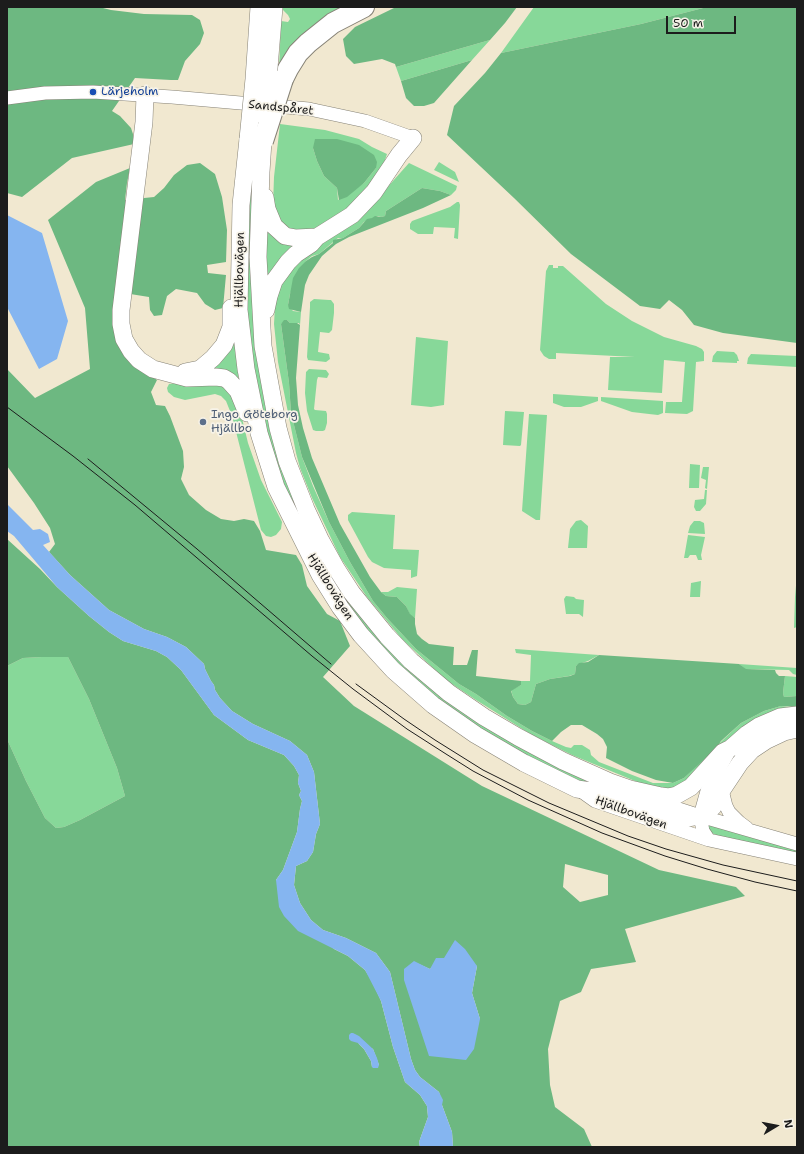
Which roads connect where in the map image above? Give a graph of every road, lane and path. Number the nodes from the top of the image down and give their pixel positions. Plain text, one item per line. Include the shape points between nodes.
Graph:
1 (259, 7) edge
2 (274, 7) edge
3 (364, 7) edge
4 (146, 95) junction
5 (7, 98) edge
6 (413, 138) joint
7 (256, 140) junction
8 (261, 172) junction
9 (241, 205) junction
10 (317, 237) junction
11 (263, 346) junction
12 (178, 376) junction
13 (276, 487) junction
14 (797, 715) edge
15 (797, 729) edge
16 (731, 748) junction
17 (577, 789) junction
18 (630, 789) junction
19 (722, 790) junction
20 (700, 816) junction
21 (750, 830) junction
22 (709, 840) junction
23 (797, 844) edge
24 (797, 859) edge

1 - 7 main road, bridge via 254,79
2 - 7 main road, bridge
3 - 7 highway, bridge via 333,23 298,53 283,79
4 - 5 street, Sandspåret via 45,93
4 - 6 street, Sandspåret via 308,109 365,121
4 - 12 main road via 121,324 124,339 139,360 153,369
6 - 10 main road via 374,192 352,215
7 - 8 main road, Hjällbovägen
7 - 9 main road, Hjällbovägen
8 - 10 main road via 267,209 274,226 285,236
8 - 11 main road, Hjällbovägen via 258,257
9 - 12 main road via 232,258 231,327 224,346 213,358 200,369
9 - 13 main road, Hjällbovägen via 239,310 246,369 259,433
10 - 11 main road via 296,254 274,281 267,307
11 - 18 main road, Hjällbovägen via 278,428 287,461 306,509 336,568 369,616 411,661 449,693 484,717 563,761
12 - 13 main road via 216,376 229,381 238,391 259,454
13 - 17 main road, Hjällbovägen via 320,575 361,635 393,670 433,705 476,735 524,763
14 - 16 main road via 780,717 759,726
15 - 19 main road via 784,732 752,750
16 - 18 main road via 723,752 691,787 677,795 660,796
16 - 20 street via 708,791
17 - 20 main road via 598,792 676,818 691,819
17 - 22 street, Hjällbovägen via 595,801
18 - 20 street, Hjällbovägen via 650,800
19 - 20 main road via 714,807
19 - 21 street, Hjällbovägen via 726,806 732,815
20 - 21 street, Hjällbovägen
20 - 22 street via 703,831
21 - 23 street, Hjällbovägen
22 - 24 street, Hjällbovägen

